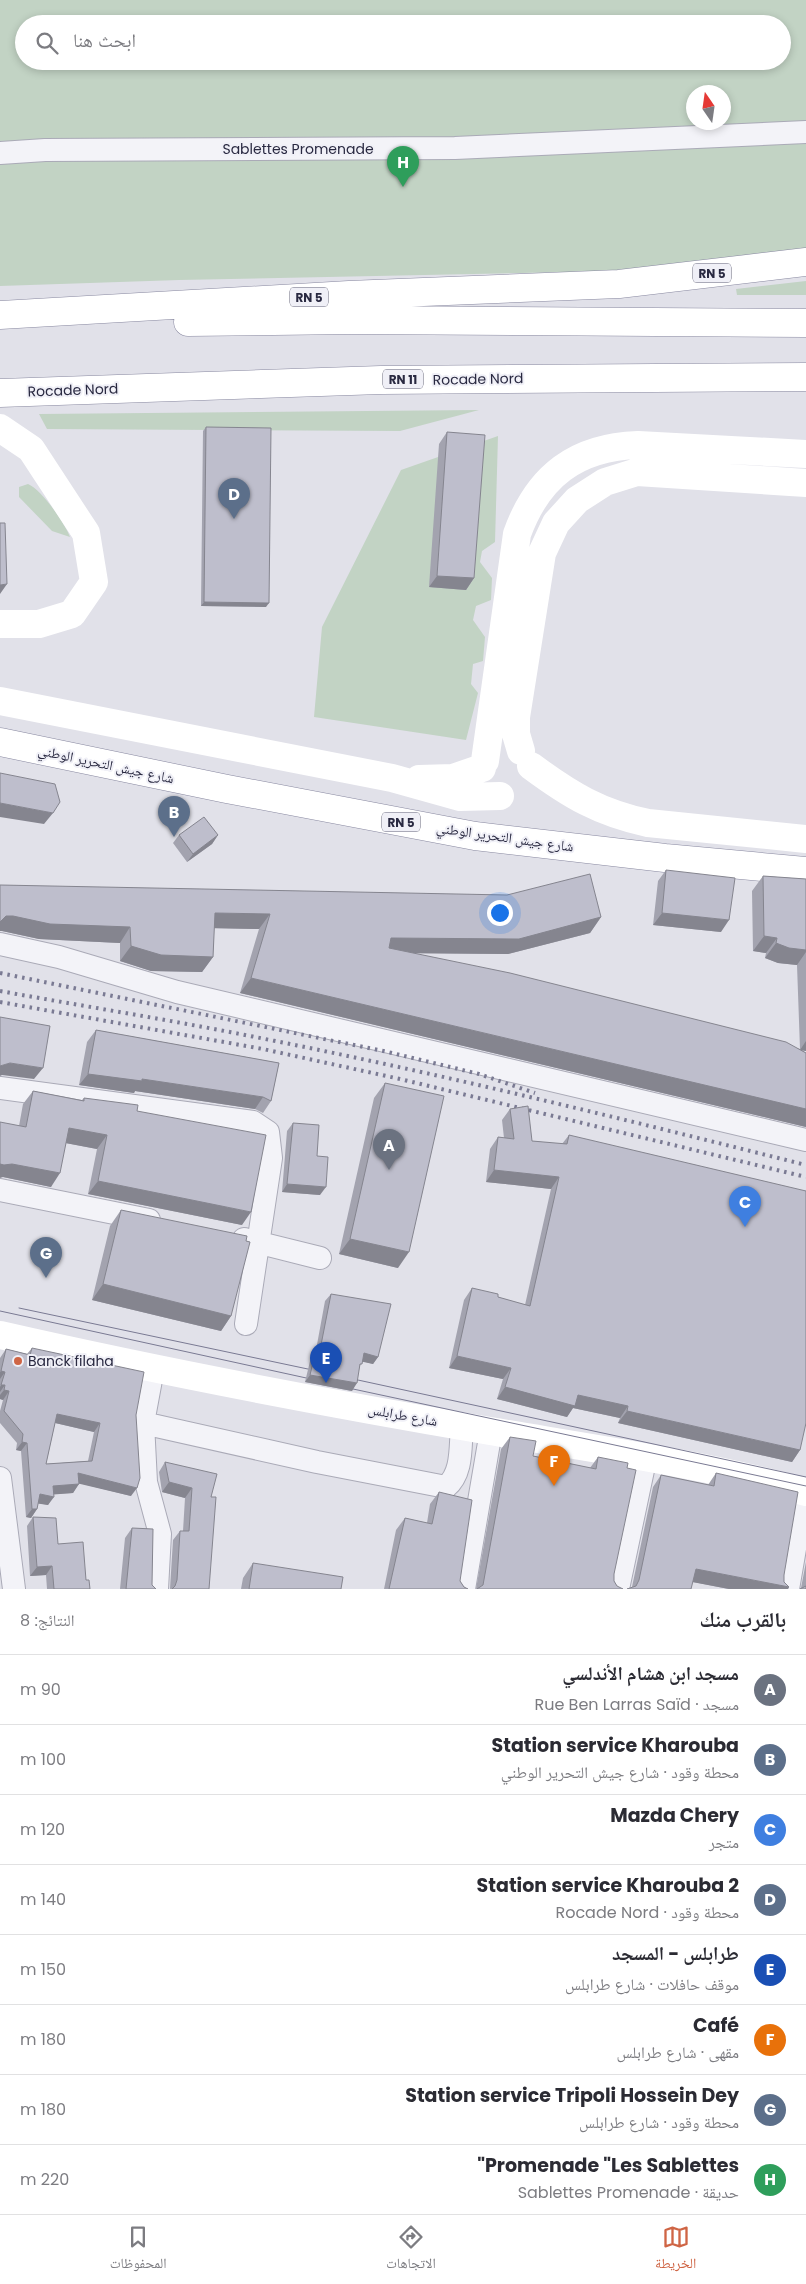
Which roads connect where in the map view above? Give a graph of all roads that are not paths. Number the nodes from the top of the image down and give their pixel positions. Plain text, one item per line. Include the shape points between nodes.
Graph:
1 (806, 132) edge
2 (0, 153) edge
3 (806, 262) edge
4 (0, 315) edge
5 (0, 323) edge
6 (806, 323) edge
7 (806, 377) edge
8 (0, 393) edge
9 (0, 428) edge
10 (806, 454) edge
11 (806, 482) edge
12 (0, 624) edge
13 (0, 701) edge
14 (0, 742) edge
15 (526, 759) junction
16 (483, 764) junction
17 (392, 778) junction
18 (500, 796) junction
19 (806, 839) edge
20 (806, 871) edge
21 (0, 944) edge
22 (0, 1088) edge
23 (806, 1140) edge
24 (0, 1190) edge
25 (173, 1225) edge
26 (221, 1234) edge
27 (259, 1242) junction
28 (320, 1258) dead end
29 (246, 1324) dead end
30 (0, 1335) edge
31 (153, 1369) junction
32 (142, 1422) junction
33 (462, 1426) junction
34 (490, 1431) junction
35 (646, 1456) junction
36 (0, 1478) edge
37 (805, 1491) edge
38 (14, 1589) edge
39 (157, 1589) edge
40 (464, 1589) edge
41 (618, 1589) edge
42 (788, 1589) edge

1 - 2 street, Sablettes Promenade via 455,148
3 - 4 main road, RN 5 via 619,284 349,295
5 - 6 main road via 341,320
7 - 8 main road, Rocade Nord / RN 11 via 381,380
9 - 12 main road via 31,449 86,533 94,582 72,614 39,624
10 - 16 main road via 638,444 618,446 579,457 546,482 524,515 517,534
11 - 15 main road via 637,472 604,482 576,500 548,538 538,572 516,717 516,734
13 - 17 main road
14 - 20 main road, شارع جيش التحرير الوطني / RN 5 via 475,836
15 - 16 main road via 515,748 501,748 489,755
15 - 18 main road via 532,775 525,790 518,795
15 - 19 main road via 582,800 625,818
16 - 17 main road via 453,778
16 - 18 main road via 484,782
17 - 18 main road via 460,797
21 - 23 street via 58,957 177,992
22 - 27 street via 253,1122 268,1132 271,1158
24 - 25 street
26 - 27 street
27 - 28 street
27 - 29 street
30 - 31 main road, شارع طرابلس
31 - 32 street
31 - 33 main road, شارع طرابلس
32 - 33 street via 317,1462 446,1487 453,1481 459,1465
32 - 39 street via 146,1482 160,1534
33 - 34 main road, شارع طرابلس
34 - 35 main road, شارع طرابلس
34 - 40 street
35 - 37 main road, شارع طرابلس
35 - 41 street
36 - 38 street
37 - 42 street

